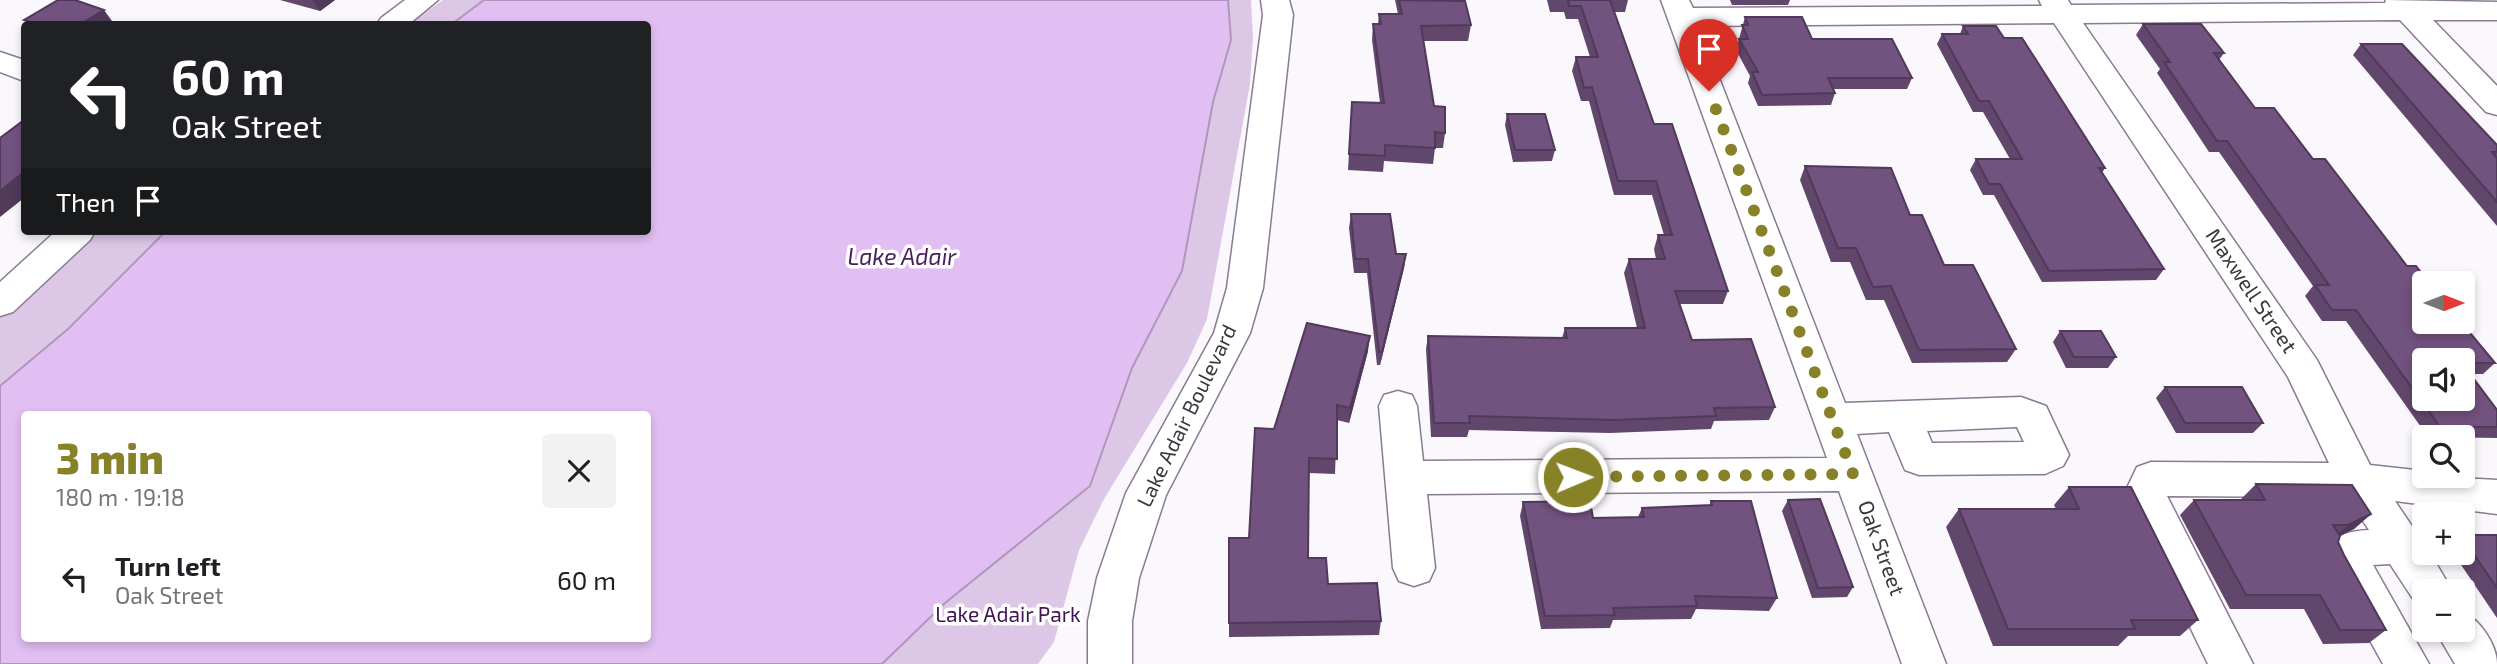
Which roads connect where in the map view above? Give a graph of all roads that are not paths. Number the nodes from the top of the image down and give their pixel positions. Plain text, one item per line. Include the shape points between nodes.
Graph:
1 (424, 0) edge
2 (1275, 0) edge
3 (2057, 6) edge
4 (2403, 6) edge
5 (1678, 8) edge
6 (2497, 11) edge
7 (395, 21) edge
8 (0, 61) edge
9 (21, 70) edge
10 (2497, 105) edge
11 (74, 235) edge
12 (0, 303) edge
13 (1398, 406) dead end
14 (1832, 419) junction
15 (1903, 419) dead end
16 (1853, 474) junction
17 (1405, 478) junction
18 (2359, 480) junction
19 (2497, 497) edge
20 (2401, 545) junction
21 (1414, 568) dead end
22 (2423, 579) edge
23 (2465, 642) edge
24 (1110, 664) edge
25 (1924, 664) edge
26 (2231, 664) edge
27 (2407, 664) edge
28 (2480, 664) edge

1 - 7 street
2 - 24 street, Lake Adair Boulevard via 1278,15 1245,288 1232,333 1146,493 1118,578 1110,621
3 - 4 street
3 - 5 street
3 - 18 street, Maxwell Street via 2304,370
4 - 6 street
4 - 10 street
5 - 14 street, Oak Street
8 - 9 street
11 - 12 street
13 - 17 street
14 - 15 street
14 - 16 street, Oak Street
16 - 17 street
16 - 25 street, Oak Street
17 - 21 street
18 - 19 street
18 - 20 street, Maxwell Street
18 - 26 street via 2151,479 2147,497
20 - 22 street, Maxwell Street
20 - 27 street via 2346,550 2347,562
23 - 28 street

